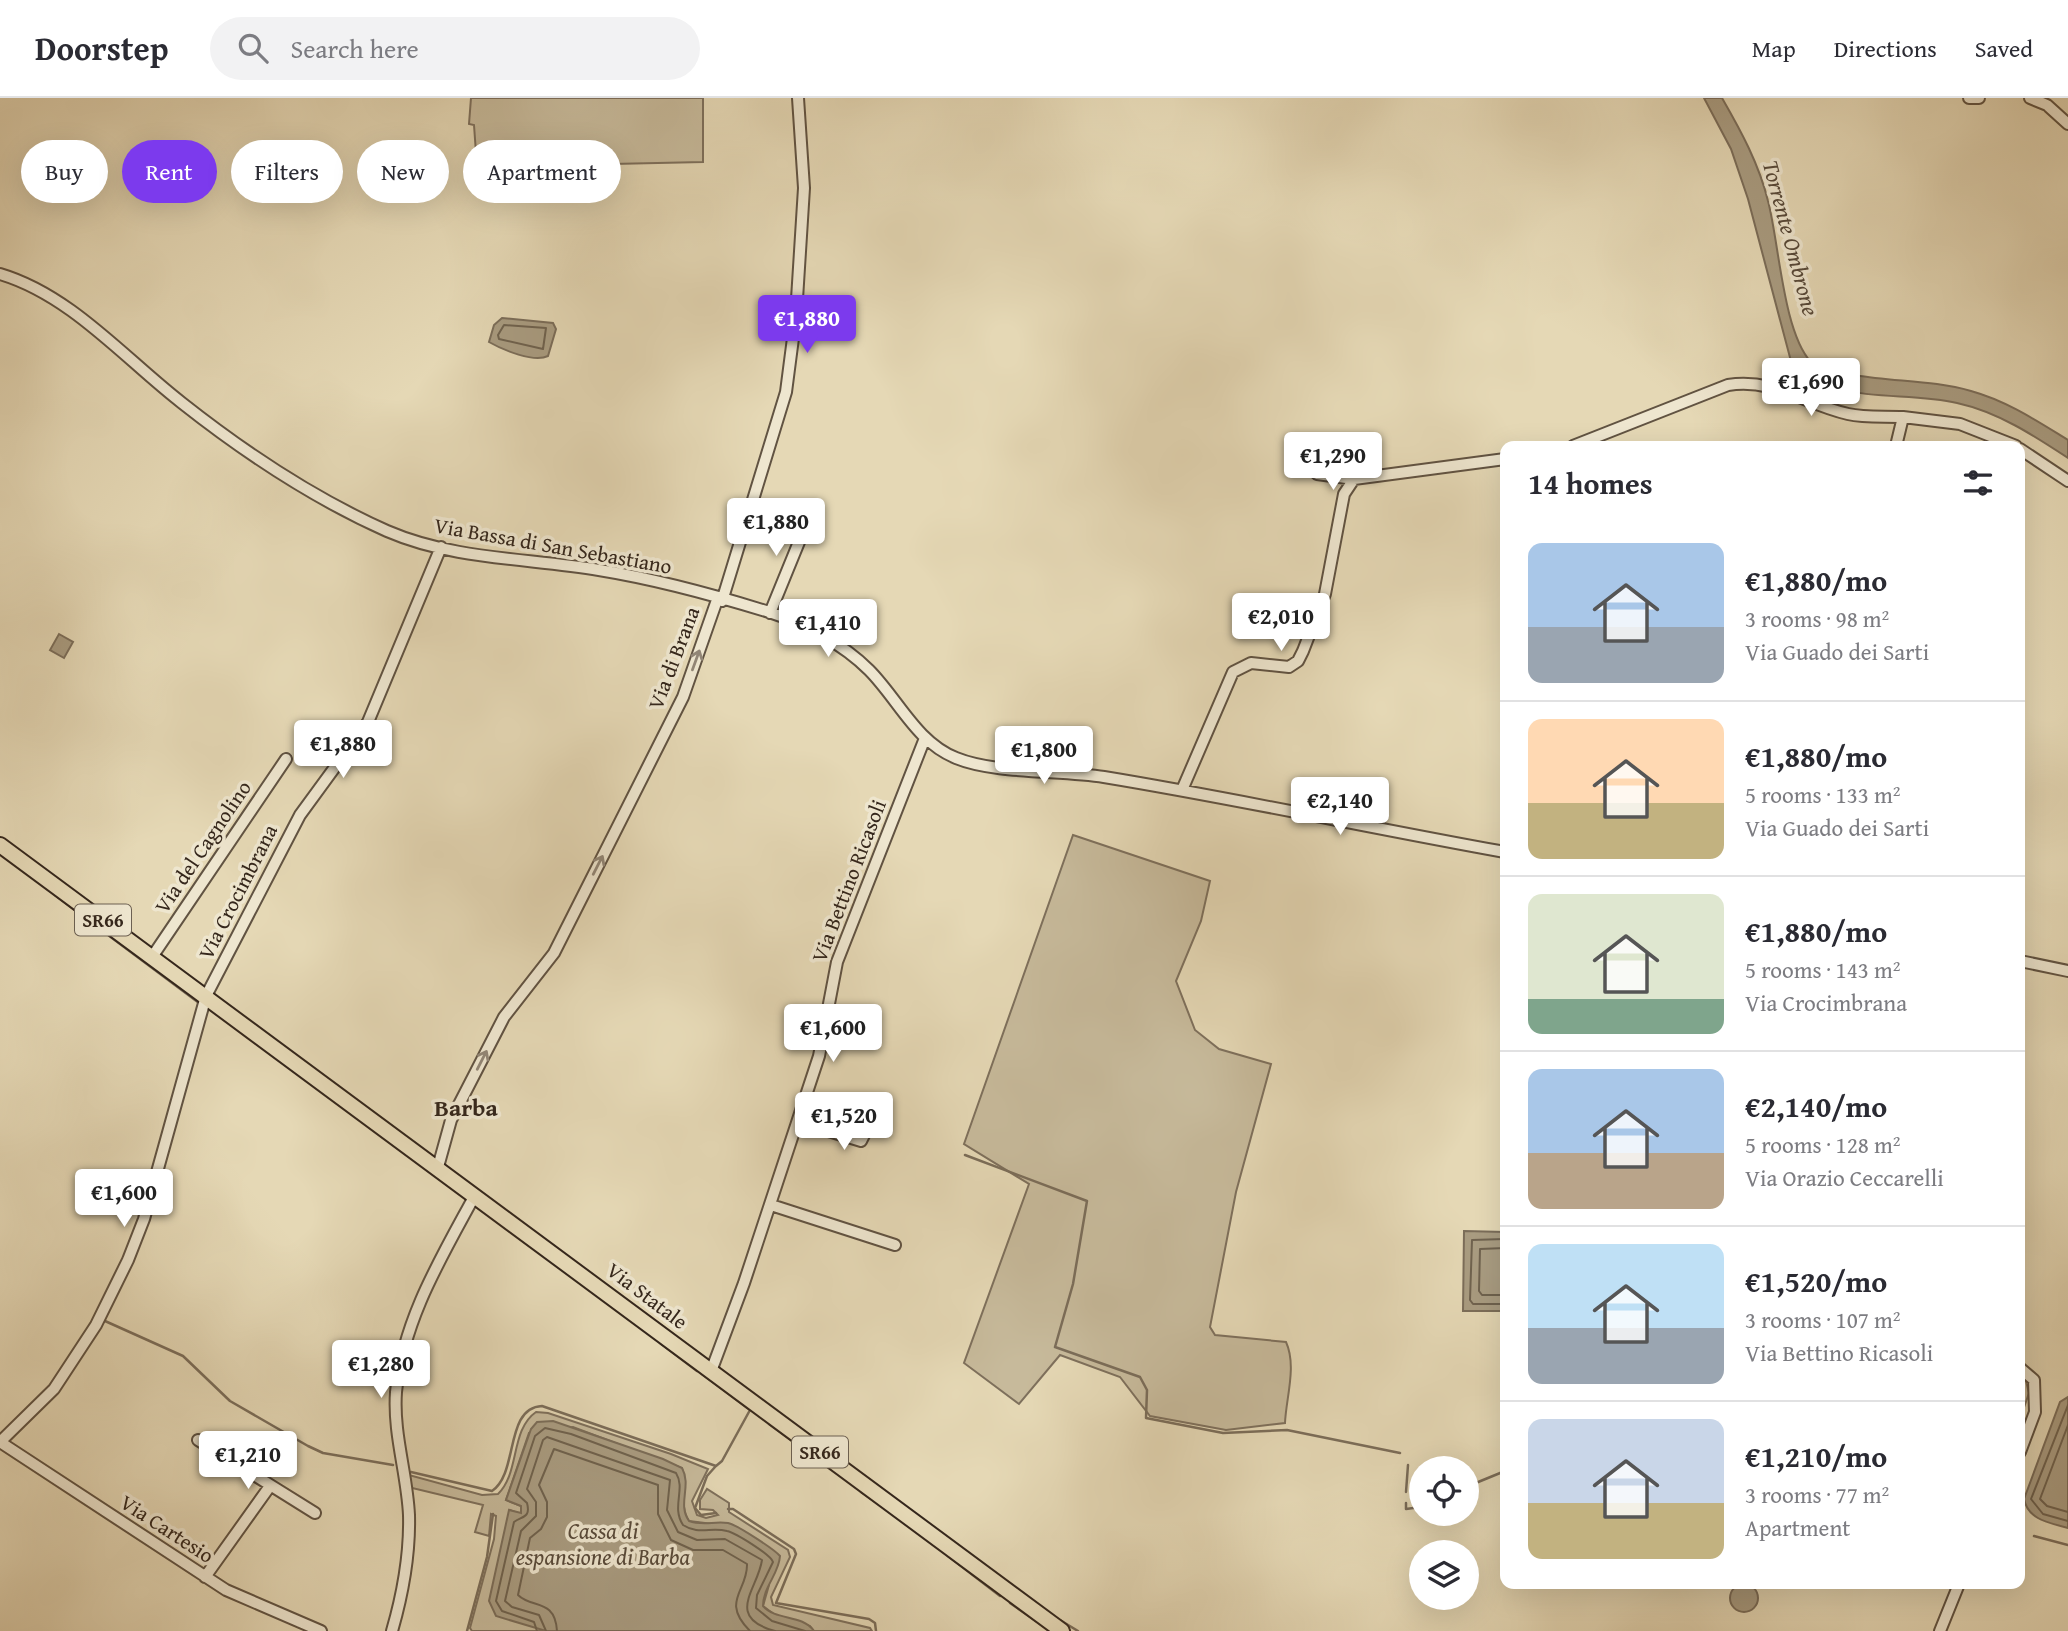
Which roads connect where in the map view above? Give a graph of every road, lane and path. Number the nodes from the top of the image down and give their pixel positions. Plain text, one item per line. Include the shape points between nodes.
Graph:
1 (798, 98) edge
2 (1969, 98) edge
3 (1979, 98) edge
4 (2030, 98) edge
5 (2068, 124) edge
6 (0, 274) edge
7 (1903, 417) junction
8 (1586, 441) edge
9 (1897, 441) edge
10 (2003, 441) edge
11 (2025, 452) edge
12 (1500, 460) edge
13 (1317, 474) dead end
14 (1354, 480) junction
15 (2068, 481) edge
16 (810, 515) dead end
17 (441, 547) junction
18 (720, 600) junction
19 (770, 612) junction
20 (925, 738) junction
21 (286, 759) dead end
22 (1182, 790) junction
23 (0, 845) edge
24 (1500, 851) edge
25 (152, 957) junction
26 (2025, 962) edge
27 (2068, 971) edge
28 (206, 996) junction
29 (799, 1122) junction
30 (867, 1129) dead end
31 (438, 1167) junction
32 (475, 1195) junction
33 (771, 1205) junction
34 (895, 1245) dead end
35 (708, 1370) junction
36 (2025, 1371) edge
37 (2025, 1439) edge
38 (198, 1440) dead end
39 (0, 1442) edge
40 (270, 1486) junction
41 (315, 1513) dead end
42 (205, 1577) junction
43 (1957, 1589) edge
44 (321, 1631) edge
45 (392, 1631) edge
46 (1062, 1631) edge
47 (1940, 1631) edge

1 - 18 street via 804,188 786,391
2 - 3 street
4 - 5 street via 2047,105
6 - 17 street, Via Bassa di San Sebastiano via 52,297 187,407 268,463 390,532
7 - 8 street via 1851,415 1764,383 1728,385
7 - 9 street
7 - 10 street via 1960,424
11 - 15 street
12 - 14 street
13 - 14 street
14 - 22 street via 1344,494 1330,578 1300,657 1289,667 1251,663 1233,672
16 - 19 street
17 - 18 street, Via Bassa di San Sebastiano via 505,561 597,569
17 - 28 street, Via Crocimbrana via 368,722 300,815
18 - 19 street, Via di Brana
31 -> 18 street, Via di Brana via 451,1120 504,1017 554,953 683,697
19 - 20 street, Via di Brana via 815,631 866,666
20 - 22 street, Via di Brana via 970,763 1077,772
20 - 29 street, Via Bettino Ricasoli via 837,962 819,1056
21 - 25 street, Via del Cagnolino
22 - 24 street, Via di Brana
23 - 25 main road, SR66
25 - 28 main road, SR66
26 - 27 street
28 - 31 main road, Via Statale / SR66
28 - 39 street, Via Crocimbrana via 158,1176 128,1260 96,1325 54,1389
29 - 30 street via 861,1141
29 - 33 street, Via Bettino Ricasoli
31 - 32 main road, Via Statale / SR66
32 - 35 main road, Via Statale / SR66
32 - 45 street via 426,1288 405,1340 396,1392 396,1430 409,1513 407,1563
33 - 34 street
33 - 35 street, Via Bettino Ricasoli
35 - 46 main road, Via Statale / SR66
36 - 37 street via 2034,1380 2036,1401
38 - 40 street
39 - 42 street, Via Cartesio
40 - 41 street
40 - 42 street
42 - 44 street, Via Cartesio
43 - 47 street

